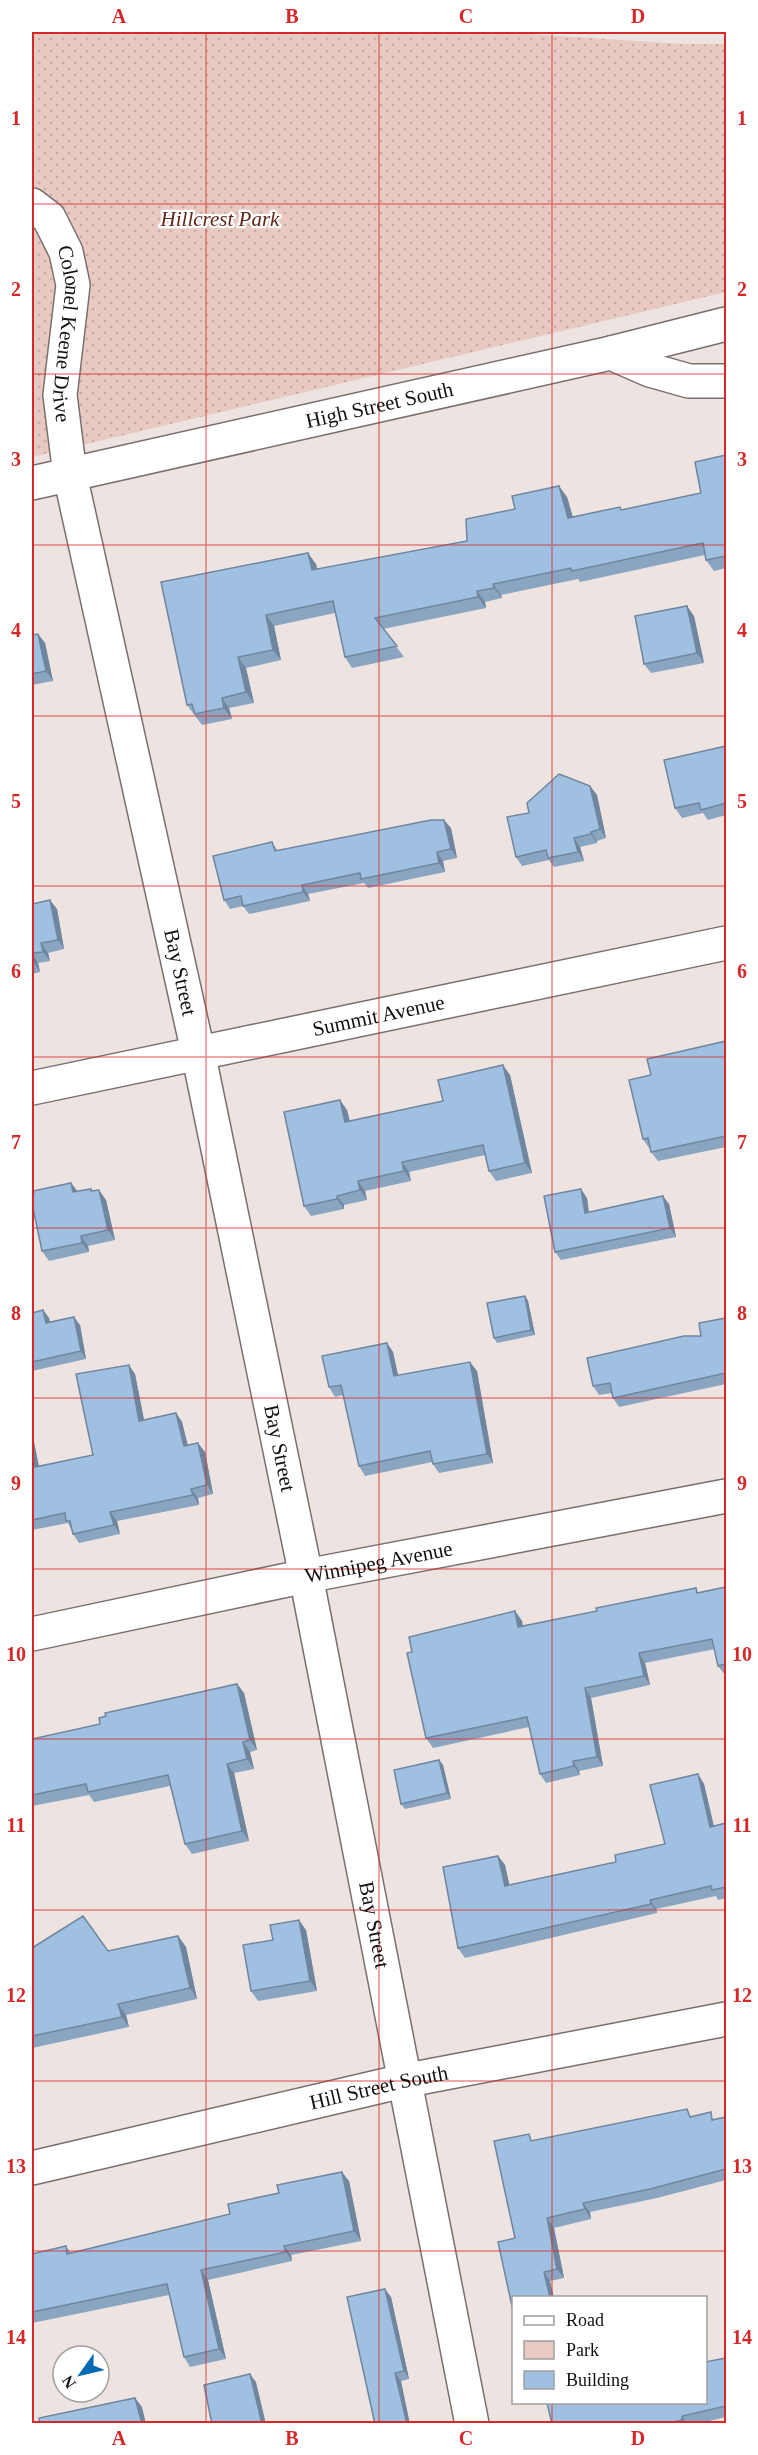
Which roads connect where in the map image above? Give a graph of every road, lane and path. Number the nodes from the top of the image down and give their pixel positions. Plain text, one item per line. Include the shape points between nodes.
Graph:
1 (32, 205) edge
2 (726, 324) edge
3 (611, 353) junction
4 (726, 381) edge
5 (70, 475) junction
6 (32, 483) edge
7 (726, 943) edge
8 (198, 1052) junction
9 (32, 1088) edge
10 (726, 1496) edge
11 (306, 1576) junction
12 (32, 1635) edge
13 (726, 2019) edge
14 (404, 2081) junction
15 (32, 2168) edge
16 (472, 2424) edge

1 - 5 street, Colonel Keene Drive via 49,218 66,252 73,285 60,395
2 - 3 street, High Street South
3 - 4 street via 689,381
3 - 5 street, High Street South
5 - 6 street, High Street South
5 - 8 street, Bay Street
7 - 8 street, Summit Avenue
8 - 9 street, Summit Avenue
8 - 11 street, Bay Street
10 - 11 street, Winnipeg Avenue
11 - 12 street, Winnipeg Avenue
11 - 14 street, Bay Street
13 - 14 street, Hill Street South
14 - 15 street, Hill Street South
14 - 16 street, Bay Street

